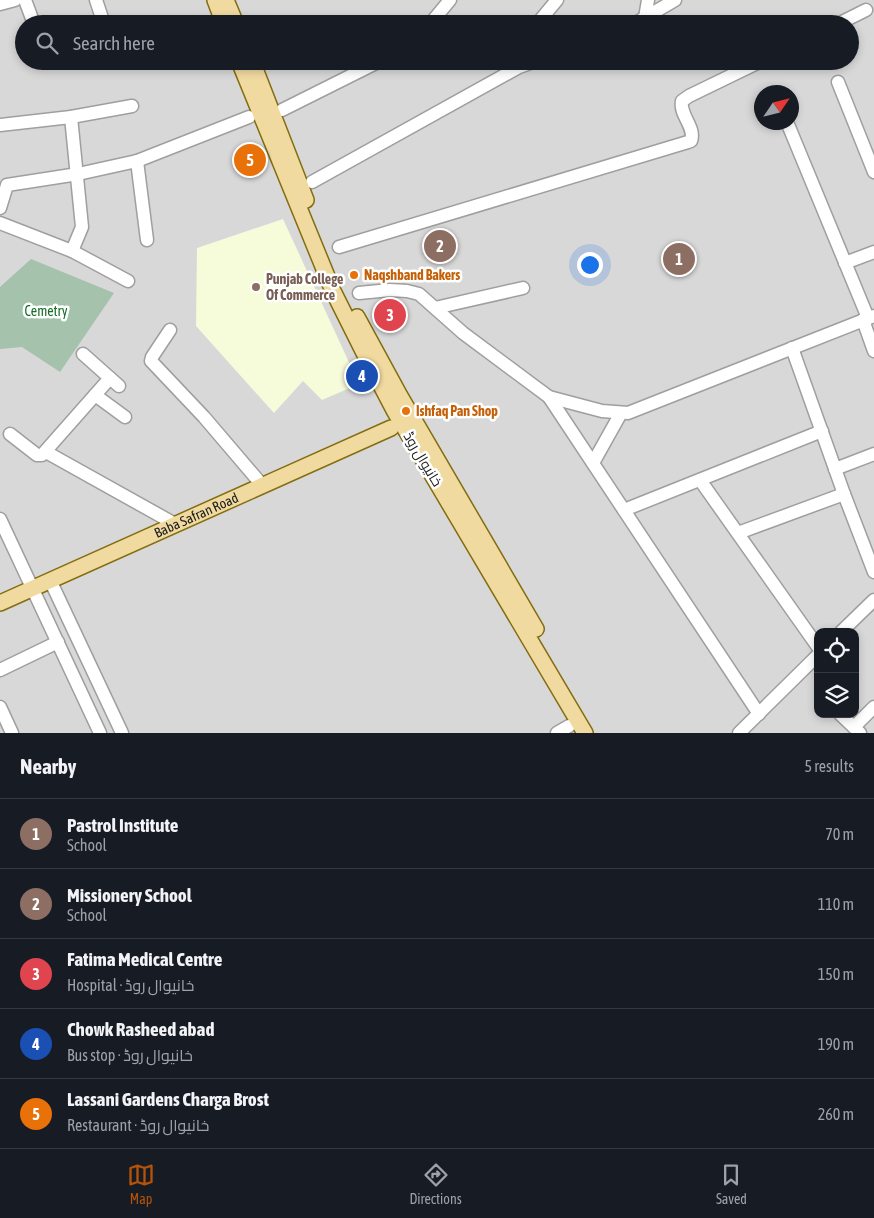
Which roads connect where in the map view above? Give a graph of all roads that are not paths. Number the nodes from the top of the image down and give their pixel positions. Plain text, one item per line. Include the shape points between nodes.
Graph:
1 (15, 0) edge
2 (26, 0) edge
3 (96, 0) edge
4 (215, 0) edge
5 (226, 0) edge
6 (450, 0) edge
7 (557, 0) edge
8 (648, 0) edge
9 (675, 0) edge
10 (0, 4) edge
11 (866, 10) dead end
12 (31, 15) edge
13 (101, 15) edge
14 (221, 15) edge
15 (232, 15) edge
16 (438, 15) edge
17 (544, 15) edge
18 (642, 15) edge
19 (650, 15) edge
20 (856, 15) edge
21 (243, 70) edge
22 (255, 70) edge
23 (362, 70) edge
24 (514, 70) edge
25 (742, 70) edge
26 (838, 82) dead end
27 (132, 106) dead end
28 (282, 110) dead end
29 (71, 117) junction
30 (250, 117) dead end
31 (0, 125) edge
32 (790, 130) edge
33 (137, 161) junction
34 (874, 172) edge
35 (78, 174) junction
36 (312, 182) dead end
37 (0, 208) edge
38 (0, 223) edge
39 (148, 240) dead end
40 (339, 247) dead end
41 (72, 251) junction
42 (874, 252) edge
43 (845, 263) junction
44 (128, 281) dead end
45 (523, 288) dead end
46 (359, 292) dead end
47 (435, 308) junction
48 (868, 318) edge
49 (170, 330) dead end
50 (792, 348) junction
51 (874, 351) edge
52 (83, 354) dead end
53 (95, 394) junction
54 (549, 397) junction
55 (621, 413) junction
56 (125, 417) dead end
57 (391, 428) dead end
58 (822, 431) junction
59 (10, 434) dead end
60 (46, 452) junction
61 (874, 454) edge
62 (593, 463) junction
63 (835, 469) junction
64 (700, 480) junction
65 (262, 485) junction
66 (844, 494) junction
67 (624, 510) junction
68 (0, 519) edge
69 (175, 524) junction
70 (738, 533) junction
71 (874, 572) edge
72 (50, 580) junction
73 (32, 589) junction
74 (874, 600) edge
75 (0, 603) edge
76 (845, 628) edge
77 (814, 641) edge
78 (58, 642) junction
79 (814, 659) edge
80 (0, 670) edge
81 (874, 706) edge
82 (0, 707) edge
83 (759, 714) junction
84 (844, 718) edge
85 (569, 726) dead end
86 (857, 730) edge
87 (12, 733) edge
88 (100, 733) edge
89 (122, 733) edge
90 (557, 733) edge
91 (585, 733) edge
92 (596, 733) edge
93 (739, 733) edge

1 - 10 street
2 - 12 street
3 - 13 street
4 - 14 main road
5 - 15 main road
6 - 16 street
7 - 17 street
8 - 18 street
9 - 19 street
11 - 20 street
21 - 91 main road, خانیوال روڈ via 333,291 364,353 395,412
22 - 92 main road, خانیوال روڈ via 345,294 405,404
23 - 28 street
24 - 36 street
25 - 40 street via 682,101 692,134 691,141
26 - 34 street
27 - 29 street
29 - 31 street
29 - 35 street
30 - 33 street
32 - 43 street
33 - 35 street
33 - 39 street
35 - 37 street via 7,185
35 - 41 street via 82,227
38 - 41 street
41 - 44 street
42 - 43 street
43 - 48 street
45 - 47 street
46 - 47 street via 407,291 419,294
47 - 54 street
48 - 50 street
48 - 51 street
49 - 65 street via 151,361
50 - 55 street
50 - 58 street
52 - 53 street via 114,382
53 - 56 street
53 - 60 street
54 - 55 street
54 - 62 street
55 - 62 street
57 - 65 main road, Baba Safran Road
58 - 63 street
58 - 64 street
59 - 60 street via 37,455
60 - 69 street
61 - 63 street
62 - 67 street
63 - 66 street
64 - 67 street
64 - 70 street
65 - 69 main road, Baba Safran Road
66 - 70 street
66 - 71 street
67 - 83 street
68 - 73 street
69 - 72 main road, Baba Safran Road
70 - 77 street
72 - 73 main road, Baba Safran Road
72 - 89 street
73 - 75 main road, Baba Safran Road
73 - 78 street
74 - 76 street
78 - 80 street
78 - 88 street
79 - 83 street
81 - 86 street
82 - 87 street
83 - 93 street
84 - 86 street
85 - 90 street

